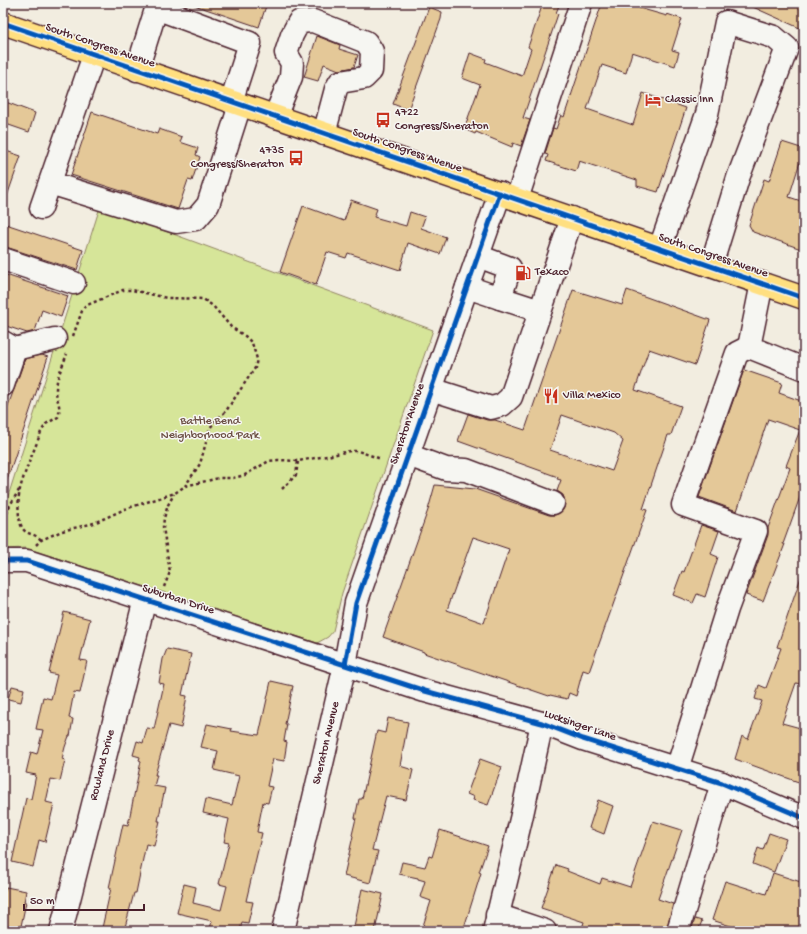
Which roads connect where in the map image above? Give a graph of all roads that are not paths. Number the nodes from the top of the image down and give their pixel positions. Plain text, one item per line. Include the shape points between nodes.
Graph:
1 (581, 3) edge
2 (157, 6) edge
3 (3, 23) edge
4 (94, 55) junction
5 (137, 70) junction
6 (235, 104) junction
7 (275, 117) junction
8 (324, 134) junction
9 (50, 184) junction
10 (509, 196) junction
11 (41, 208) dead end
12 (572, 218) junction
13 (660, 248) junction
14 (478, 256) junction
15 (3, 259) edge
16 (711, 266) junction
17 (74, 283) dead end
18 (762, 283) junction
19 (467, 287) junction
20 (500, 298) junction
21 (804, 298) edge
22 (540, 311) junction
23 (65, 342) road end
24 (9, 345) edge
25 (749, 347) junction
26 (804, 369) edge
27 (3, 385) edge
28 (431, 389) junction
29 (408, 455) junction
30 (553, 502) dead end
31 (3, 561) edge
32 (154, 595) junction
33 (345, 665) junction
34 (542, 723) junction
35 (677, 769) junction
36 (722, 783) junction
37 (804, 818) edge
38 (496, 923) edge
39 (61, 931) edge
40 (283, 931) edge
41 (544, 931) edge
42 (678, 931) edge

1 - 10 street, Sheraton Avenue
2 - 5 street
2 - 6 street via 250,43
3 - 4 main road, South Congress Avenue
4 - 5 main road, South Congress Avenue
4 - 9 street
5 - 6 main road, South Congress Avenue
6 - 7 main road, South Congress Avenue
6 - 9 street via 208,205 196,219 176,222
7 - 8 main road, South Congress Avenue
7 - 8 street via 291,77 292,63 286,53 292,35 299,22 313,21 366,42 372,51 371,71 364,78 340,82
8 - 10 main road, South Congress Avenue
9 - 11 street
10 - 12 main road, South Congress Avenue
10 - 14 street, Sheraton Avenue
12 - 13 main road, South Congress Avenue
12 - 22 street
13 - 16 main road, South Congress Avenue
13 - 16 street via 707,114 726,22 774,37 787,48 738,178
14 - 19 street, Sheraton Avenue
14 - 20 street via 510,268
15 - 17 street
16 - 18 main road, South Congress Avenue
18 - 21 main road, South Congress Avenue
18 - 25 street
19 - 20 street
19 - 28 street, Sheraton Avenue
20 - 22 street
22 - 28 street via 511,397 502,405 491,408
23 - 24 street
24 - 27 street
25 - 26 street
25 - 35 street via 737,353 683,505 756,531 727,609
28 - 29 street, Sheraton Avenue
29 - 30 street via 446,469 466,470
29 - 33 street, Sheraton Avenue via 356,603
31 - 32 street, Suburban Drive via 27,562
32 - 33 street, Suburban Drive
32 - 39 street, Rowland Drive
33 - 34 street, Lucksinger Lane via 425,691
33 - 40 street, Sheraton Avenue
34 - 35 street, Lucksinger Lane
34 - 38 street
35 - 36 street, Lucksinger Lane
36 - 37 street, Lucksinger Lane
36 - 42 street
38 - 41 street

